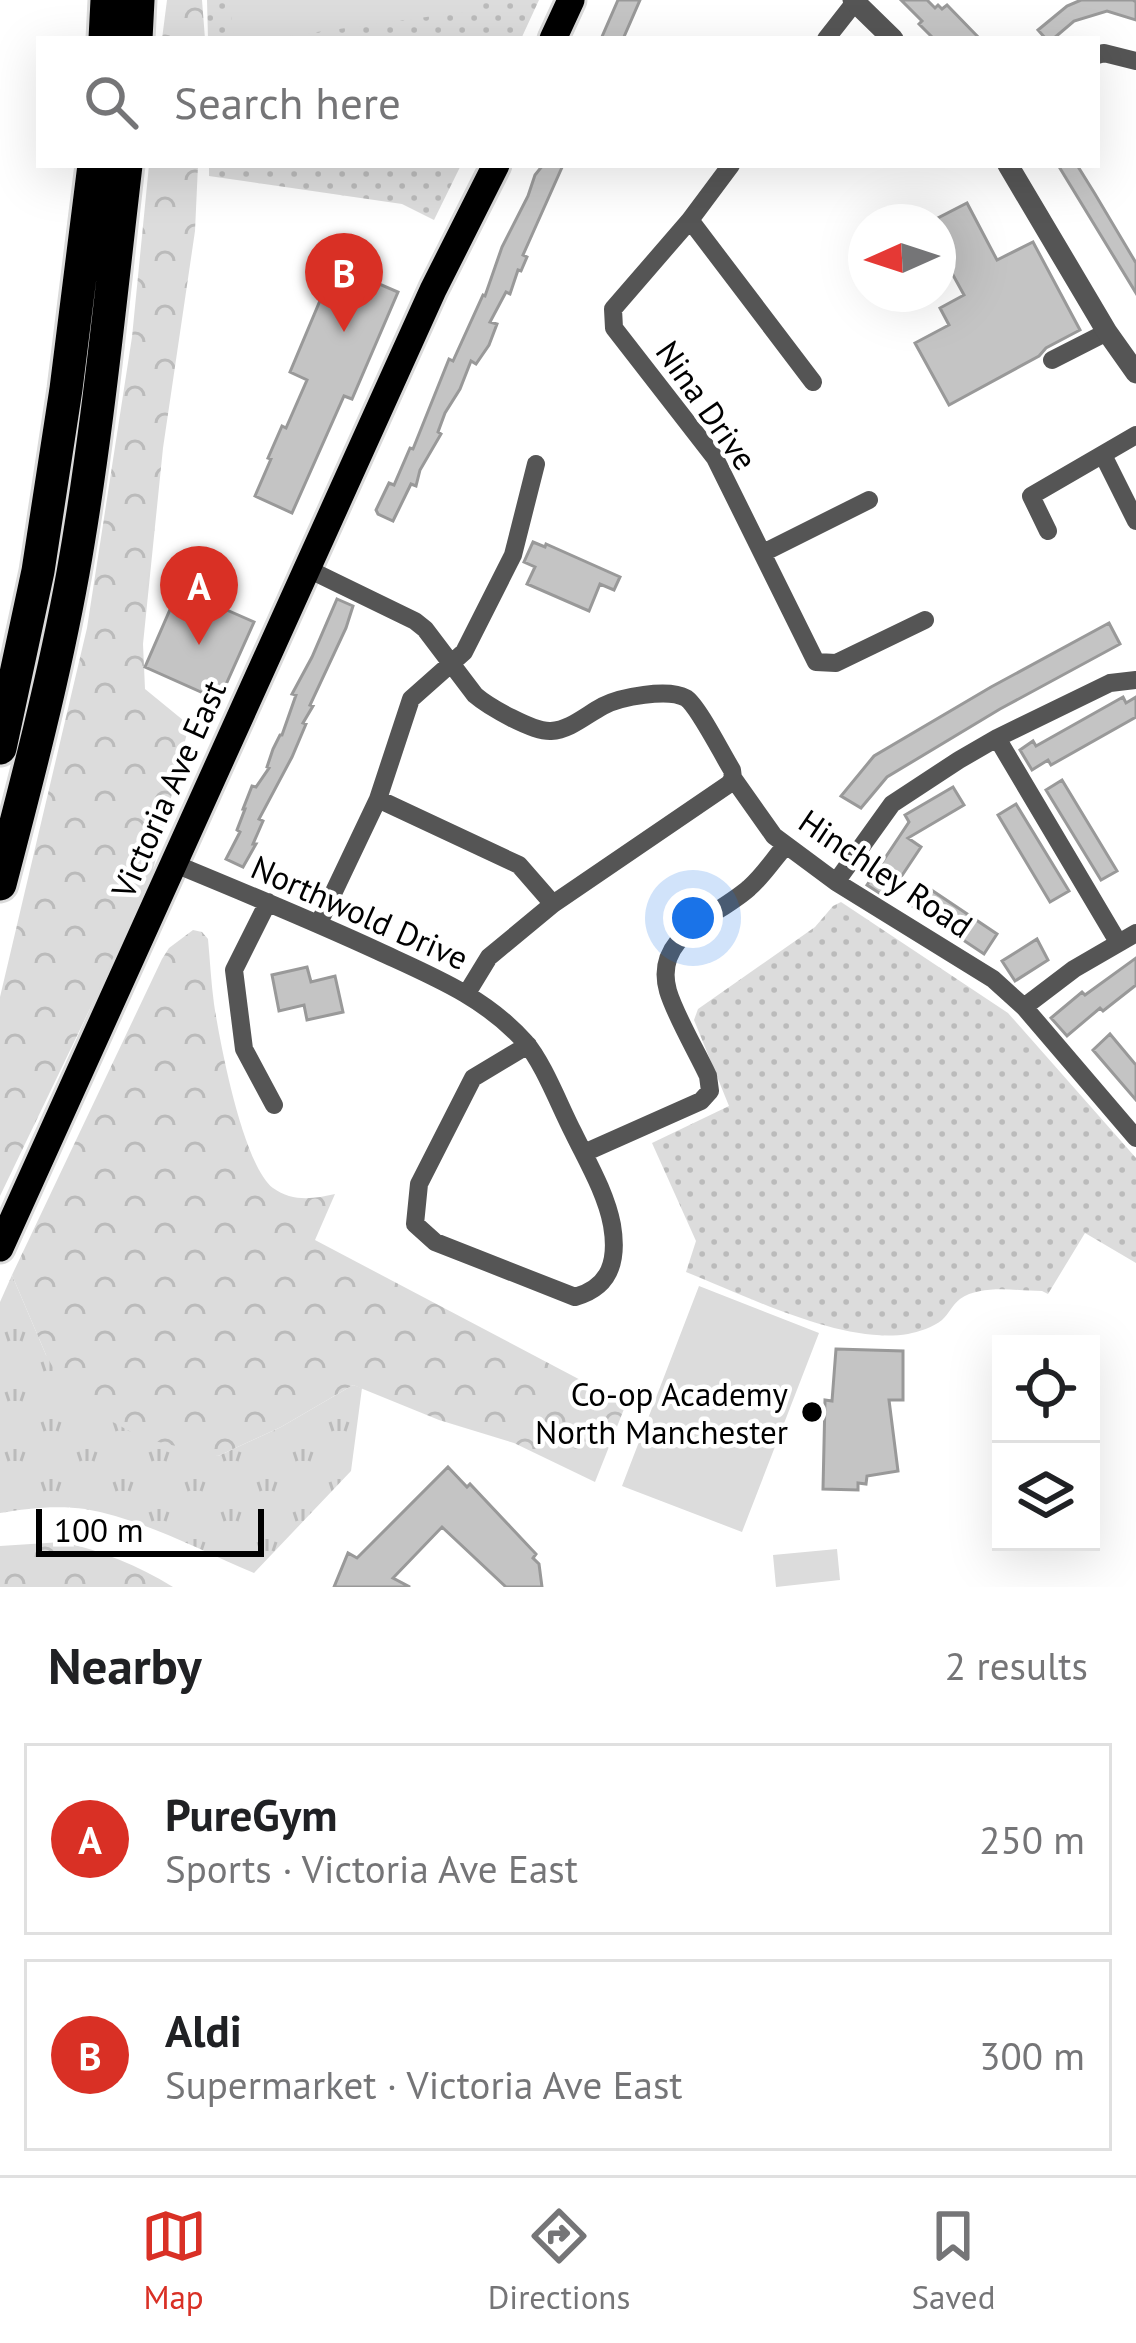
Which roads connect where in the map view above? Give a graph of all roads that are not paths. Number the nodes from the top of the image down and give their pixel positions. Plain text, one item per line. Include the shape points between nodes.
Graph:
1 (107, 0) edge
2 (139, 0) edge
3 (571, 0) edge
4 (854, 1) edge
5 (105, 36) edge
6 (136, 36) edge
7 (554, 36) edge
8 (828, 36) edge
9 (890, 36) edge
10 (1100, 54) edge
11 (1136, 62) edge
12 (94, 168) edge
13 (126, 168) edge
14 (494, 168) edge
15 (729, 168) edge
16 (1010, 168) edge
17 (690, 220) junction
18 (1107, 332) junction
19 (1052, 360) dead end
20 (1136, 374) edge
21 (813, 382) dead end
22 (1136, 435) edge
23 (1103, 455) junction
24 (536, 464) dead end
25 (868, 500) dead end
26 (1136, 521) edge
27 (1048, 531) dead end
28 (763, 553) junction
29 (308, 569) junction
30 (926, 620) dead end
31 (450, 663) junction
32 (1136, 680) edge
33 (998, 738) junction
34 (0, 748) edge
35 (733, 778) junction
36 (378, 799) junction
37 (786, 845) junction
38 (175, 864) junction
39 (836, 882) junction
40 (0, 884) edge
41 (268, 902) junction
42 (553, 904) junction
43 (319, 923) junction
44 (1127, 938) edge
45 (467, 993) junction
46 (1024, 1007) junction
47 (529, 1045) junction
48 (274, 1105) dead end
49 (1136, 1138) edge
50 (584, 1153) junction
51 (0, 1248) edge

1 - 5 highway
2 - 6 highway
3 - 7 main road
4 - 8 street
4 - 9 street
10 - 11 street
12 - 34 highway via 38,572
13 - 40 highway via 73,573
14 - 29 main road, Victoria Ave East
15 - 17 street, Nina Drive
16 - 18 street
17 - 21 street
17 - 28 street, Nina Drive via 613,310 614,328 715,458
18 - 19 street
18 - 20 street
22 - 23 street
23 - 26 street
23 - 27 street via 1031,496
24 - 31 street via 514,555 472,640
25 - 28 street
28 - 30 street, Nina Drive via 816,662 836,663
29 - 31 street, Hinchley Road via 416,621
29 - 38 main road, Victoria Ave East
31 - 35 street, Hinchley Road via 485,704 550,731 612,702 681,696
31 - 36 street via 411,699
32 - 33 street via 1110,682
33 - 39 street via 892,805
33 - 44 street
35 - 37 street, Hinchley Road
35 - 42 street
36 - 42 street via 519,866
36 - 43 street
37 - 39 street, Hinchley Road
37 - 50 street via 746,892 683,935 668,958 668,993 710,1091
38 - 41 street, Northwold Drive
38 - 51 main road, Victoria Ave East
39 - 46 street, Hinchley Road via 993,979
41 - 43 street, Northwold Drive
41 - 48 street via 235,970 244,1049
42 - 45 street via 489,957
43 - 45 street, Northwold Drive
44 - 46 street
45 - 47 street, Northwold Drive
46 - 49 street, Hinchley Road
47 - 50 street, Northwold Drive
47 - 50 street, Northwold Drive via 473,1078 419,1184 415,1224 435,1242 543,1286 588,1294 604,1282 614,1246

